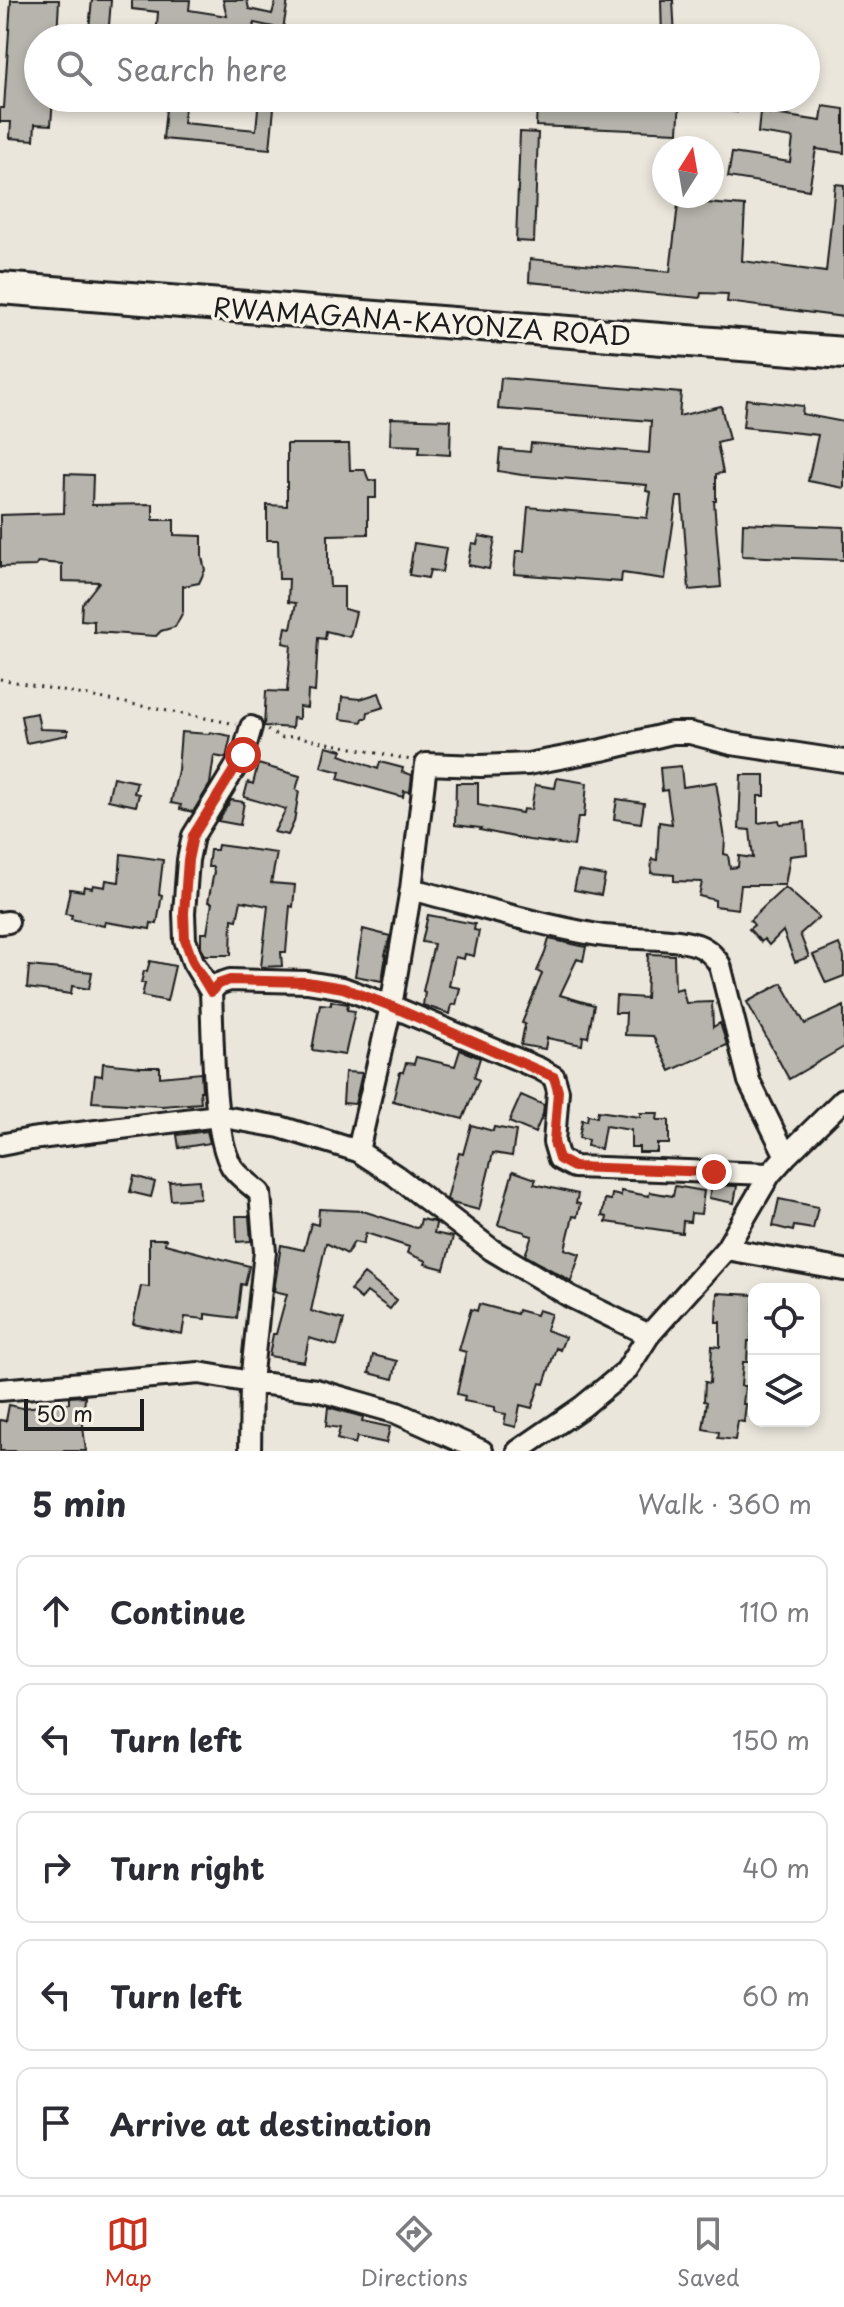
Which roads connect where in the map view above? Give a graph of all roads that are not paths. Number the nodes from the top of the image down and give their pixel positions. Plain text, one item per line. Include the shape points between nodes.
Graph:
1 (0, 288) edge
2 (844, 353) edge
3 (251, 727) road end
4 (844, 761) edge
5 (411, 889) junction
6 (211, 992) junction
7 (391, 1006) junction
8 (844, 1099) edge
9 (218, 1116) junction
10 (0, 1145) edge
11 (358, 1151) junction
12 (786, 1156) junction
13 (770, 1174) junction
14 (726, 1249) junction
15 (844, 1270) edge
16 (649, 1335) junction
17 (251, 1382) junction
18 (0, 1390) edge
19 (250, 1451) edge
20 (482, 1451) edge
21 (518, 1451) edge

1 - 2 highway, RWAMAGANA-KAYONZA ROAD
3 - 6 street via 243,755 193,836 188,860 185,940
4 - 5 street via 672,733 528,764 426,764
5 - 7 street
5 - 12 street via 572,930 699,945 712,953 720,965 749,1081
6 - 7 street via 230,980 307,982 343,988
6 - 9 street
7 - 11 street
7 - 13 street via 554,1077 554,1142 559,1159 574,1167
8 - 12 street
9 - 10 street
9 - 11 street via 280,1127
9 - 17 street via 233,1168 260,1193 265,1252
11 - 16 street via 492,1250
12 - 13 street
13 - 14 street
14 - 15 street
14 - 16 street
16 - 21 street via 626,1371 606,1389
17 - 18 street via 199,1373
17 - 19 street
17 - 20 street via 316,1390 397,1413

